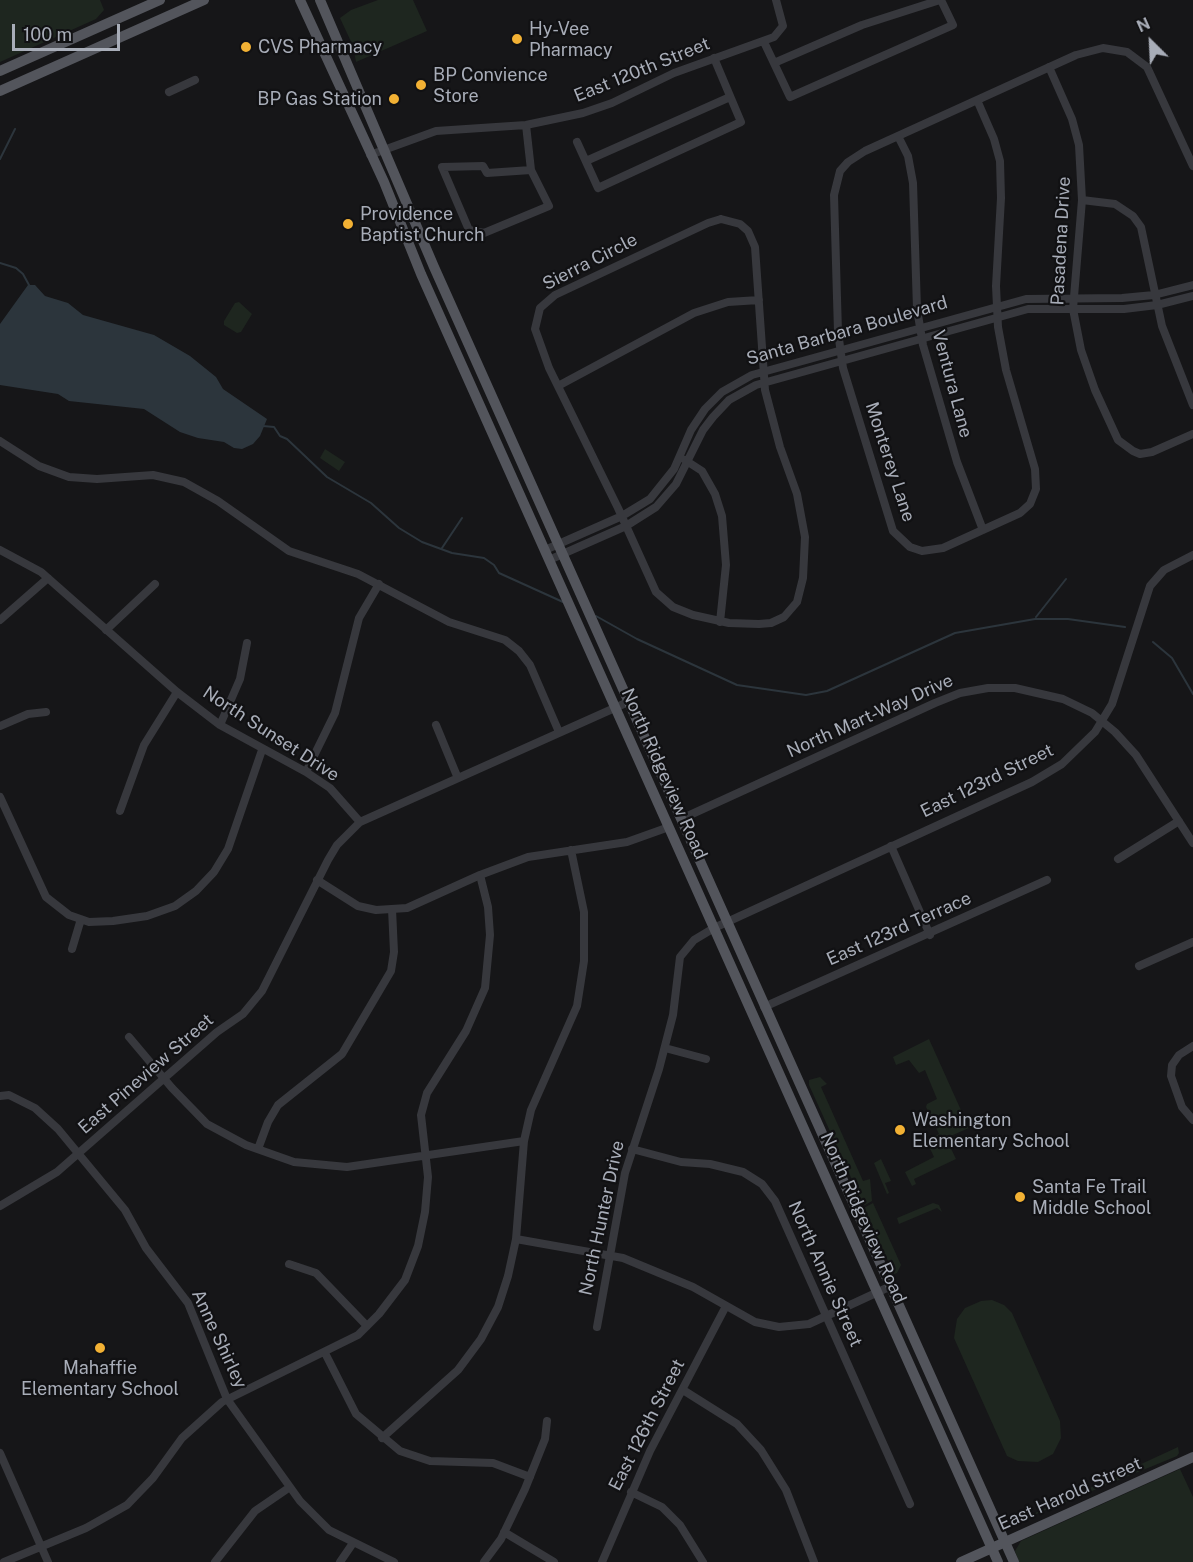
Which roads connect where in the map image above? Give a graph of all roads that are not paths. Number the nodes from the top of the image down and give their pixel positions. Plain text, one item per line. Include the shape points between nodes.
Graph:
1 (160, 0) edge
2 (204, 0) edge
3 (300, 0) edge
4 (320, 0) edge
5 (776, 0) edge
6 (941, 0) edge
7 (764, 42) junction
8 (714, 58) junction
9 (774, 63) junction
10 (1049, 67) junction
11 (0, 71) edge
12 (195, 80) dead end
13 (0, 91) edge
14 (169, 92) dead end
15 (730, 97) junction
16 (977, 100) junction
17 (526, 125) junction
18 (898, 136) junction
19 (578, 142) dead end
20 (384, 148) junction
21 (370, 154) junction
22 (586, 161) junction
23 (1193, 166) edge
24 (531, 170) junction
25 (1082, 200) junction
26 (1193, 285) edge
27 (1154, 295) junction
28 (1193, 296) edge
29 (1073, 299) junction
30 (759, 300) junction
31 (1157, 305) junction
32 (997, 306) junction
33 (1073, 309) junction
34 (998, 317) junction
35 (920, 327) junction
36 (922, 338) junction
37 (840, 350) junction
38 (841, 360) junction
39 (764, 371) junction
40 (764, 382) junction
41 (558, 386) junction
42 (1193, 405) edge
43 (1193, 434) edge
44 (0, 441) edge
45 (680, 457) junction
46 (688, 461) junction
47 (622, 516) junction
48 (626, 526) junction
49 (982, 530) junction
50 (560, 549) junction
51 (0, 550) edge
52 (547, 555) junction
53 (1193, 555) edge
54 (48, 578) junction
55 (155, 584) dead end
56 (379, 584) junction
57 (0, 620) edge
58 (720, 622) junction
59 (106, 630) junction
60 (247, 643) dead end
61 (177, 692) junction
62 (628, 702) junction
63 (616, 708) junction
64 (46, 712) dead end
65 (1102, 722) junction
66 (220, 725) junction
67 (436, 725) dead end
68 (0, 726) edge
69 (560, 732) junction
70 (262, 750) junction
71 (306, 772) junction
72 (457, 776) junction
73 (0, 797) edge
74 (120, 811) dead end
75 (681, 819) junction
76 (1179, 821) junction
77 (360, 822) junction
78 (669, 827) junction
79 (1193, 843) edge
80 (891, 846) junction
81 (571, 850) junction
82 (1118, 860) dead end
83 (480, 875) junction
84 (317, 880) junction
85 (1047, 880) dead end
86 (392, 909) junction
87 (81, 919) junction
88 (727, 921) junction
89 (714, 928) junction
90 (930, 935) junction
91 (1193, 942) edge
92 (72, 949) dead end
93 (1139, 966) dead end
94 (764, 1007) junction
95 (129, 1037) dead end
96 (1193, 1046) edge
97 (665, 1048) junction
98 (706, 1059) dead end
99 (165, 1080) junction
100 (0, 1096) edge
101 (1193, 1120) edge
102 (524, 1141) junction
103 (258, 1149) junction
104 (632, 1149) junction
105 (78, 1155) junction
106 (425, 1156) junction
107 (0, 1206) edge
108 (516, 1239) junction
109 (608, 1256) junction
110 (289, 1264) dead end
111 (891, 1286) junction
112 (878, 1292) junction
113 (726, 1306) junction
114 (825, 1317) junction
115 (367, 1326) junction
116 (597, 1327) dead end
117 (325, 1353) junction
118 (683, 1390) junction
119 (227, 1399) junction
120 (547, 1421) dead end
121 (382, 1438) junction
122 (0, 1453) edge
123 (1193, 1456) edge
124 (530, 1477) junction
125 (290, 1487) junction
126 (630, 1492) junction
127 (910, 1504) dead end
128 (504, 1532) junction
129 (1005, 1542) junction
130 (353, 1543) junction
131 (41, 1546) junction
132 (992, 1548) junction
133 (3, 1562) edge
134 (48, 1562) edge
135 (215, 1562) edge
136 (340, 1562) edge
137 (394, 1562) edge
138 (484, 1562) edge
139 (554, 1562) edge
140 (603, 1562) edge
141 (703, 1562) edge
142 (814, 1562) edge
143 (961, 1562) edge
144 (998, 1562) edge
145 (1014, 1562) edge

1 - 11 main road
2 - 13 main road
3 - 21 main road, North Ridgeview Road
4 - 20 main road, North Ridgeview Road
5 - 7 street, East 120th Street via 782,30
6 - 9 street via 862,24
6 - 9 street via 953,25 790,97
7 - 8 street, East 120th Street
7 - 9 street
8 - 15 street
8 - 17 street, East 120th Street via 584,113
10 - 16 street, Monterey Lane
10 - 23 street via 1095,48 1135,56 1152,74
10 - 25 street, Pasadena Drive via 1072,119 1079,146
12 - 14 street
15 - 22 street
15 - 22 street via 741,122 598,188
16 - 18 street, Monterey Lane
16 - 32 street, Monterey Lane via 994,139 1000,168
17 - 20 street, East 120th Street via 436,131
17 - 24 street
18 - 35 street, Ventura Lane via 908,156 913,183
18 - 37 street, Monterey Lane via 848,162 836,183
19 - 22 street
20 - 21 street, East 120th Street
20 - 50 main road, North Ridgeview Road
21 - 52 main road, North Ridgeview Road
24 - 24 street via 549,207 484,233 469,230 442,167 483,166 487,173
25 - 27 street via 1115,204 1138,221 1145,238
25 - 29 street, Pasadena Drive
26 - 27 street, Santa Barbara Boulevard
27 - 29 street, Santa Barbara Boulevard
27 - 31 street
28 - 31 street, Santa Barbara Boulevard
29 - 32 street, Santa Barbara Boulevard via 1036,297
29 - 33 street, Pasadena Drive
30 - 39 street, Sierra Circle
30 - 41 street via 728,302 694,313
30 - 41 street, Sierra Circle via 757,256 748,231 729,220 708,223 547,300 540,308 536,329
31 - 33 street, Santa Barbara Boulevard
31 - 42 street via 1167,344
32 - 34 street, Monterey Lane
32 - 35 street, Santa Barbara Boulevard
33 - 34 street, Santa Barbara Boulevard via 1038,308
33 - 43 street, Pasadena Drive via 1085,360 1118,440 1133,451 1145,453
34 - 36 street, Santa Barbara Boulevard
34 - 49 street, Monterey Lane via 1006,370 1037,477 1033,498 1025,509
35 - 36 street, Ventura Lane
35 - 37 street, Santa Barbara Boulevard
36 - 38 street, Santa Barbara Boulevard
36 - 49 street, Ventura Lane via 957,462
37 - 38 street, Monterey Lane
37 - 39 street, Santa Barbara Boulevard
38 - 40 street, Santa Barbara Boulevard
38 - 49 street, Monterey Lane via 893,531 910,547 928,551
39 - 40 street, Sierra Circle
39 - 45 street, Santa Barbara Boulevard via 739,381 711,403 693,426
40 - 46 street, Santa Barbara Boulevard via 743,391 718,410 703,429
40 - 58 street, Sierra Circle via 802,518 805,553 800,595 789,613 771,623
41 - 47 street, Sierra Circle
44 - 56 street via 39,466 69,477 153,475 184,482 289,551
45 - 46 street
45 - 47 street, Santa Barbara Boulevard via 657,492
46 - 48 street, Santa Barbara Boulevard via 670,493
46 - 58 street via 710,482 724,527 726,566
47 - 48 street, Sierra Circle
47 - 50 street, Santa Barbara Boulevard
48 - 50 street, Santa Barbara Boulevard
48 - 58 street, Sierra Circle via 660,596 684,612
50 - 52 street, Santa Barbara Boulevard
50 - 62 main road, North Ridgeview Road
51 - 54 street, North Sunset Drive
52 - 63 main road, North Ridgeview Road
53 - 65 street, East 123rd Street via 1164,570 1150,586 1122,679
54 - 57 street
54 - 59 street, North Sunset Drive
55 - 59 street
56 - 69 street via 441,618 512,645 530,665
56 - 71 street via 359,618 335,713
59 - 61 street, North Sunset Drive
60 - 66 street via 240,679
61 - 66 street, North Sunset Drive
61 - 74 street via 144,745
62 - 63 street
62 - 75 main road, North Ridgeview Road
63 - 69 street
63 - 78 main road, North Ridgeview Road
64 - 68 street via 28,714
65 - 75 street, North Mart-Way Drive via 1082,708 1041,692 1006,688 960,693
65 - 76 street, North Mart-Way Drive via 1136,755
65 - 80 street, East 123rd Street via 1082,747 1052,771
66 - 70 street, North Sunset Drive
67 - 72 street
69 - 72 street
70 - 71 street, North Sunset Drive
70 - 87 street via 228,849 196,891 175,906 147,916 113,921
71 - 77 street, North Sunset Drive via 330,788
72 - 77 street
73 - 87 street via 46,897
75 - 88 main road, North Ridgeview Road
76 - 79 street, North Mart-Way Drive
76 - 82 street
77 - 84 street, East Pineview Street via 342,841
78 - 81 street via 627,842
78 - 89 main road, North Ridgeview Road
80 - 88 street, East 123rd Street
80 - 90 street
81 - 83 street via 528,857
81 - 102 street via 584,912 584,961 577,1006 531,1110
83 - 86 street via 406,908
83 - 106 street via 490,935 485,988 466,1031 427,1093 421,1115
84 - 86 street via 357,906
84 - 99 street, East Pineview Street via 262,991 243,1014 217,1032
85 - 90 street, East 123rd Terrace
86 - 103 street via 391,971 342,1054 278,1105
87 - 92 street
88 - 89 street, North Hunter Drive
88 - 94 main road, North Ridgeview Road
89 - 97 street, North Hunter Drive via 694,940 680,957
89 - 112 main road, North Ridgeview Road
90 - 94 street, East 123rd Terrace
91 - 93 street
94 - 111 main road, North Ridgeview Road
95 - 99 street
96 - 101 street via 1179,1055 1171,1076 1182,1107
97 - 98 street
97 - 104 street, North Hunter Drive
99 - 103 street via 207,1124
99 - 105 street, East Pineview Street
100 - 105 street, Anne Shirley via 9,1095 35,1108
102 - 106 street
102 - 108 street
103 - 106 street via 294,1162 347,1167
104 - 109 street, North Hunter Drive
104 - 114 street, North Annie Street via 742,1172 762,1184 775,1201
105 - 107 street, East Pineview Street
105 - 119 street, Anne Shirley via 125,1210 146,1248 188,1303
106 - 115 street via 425,1212 417,1246 405,1280
108 - 109 street
108 - 121 street via 501,1297 481,1339 458,1370
109 - 113 street via 660,1271
109 - 116 street, North Hunter Drive
110 - 115 street via 316,1273
111 - 112 street
111 - 129 main road, North Ridgeview Road
112 - 114 street
112 - 132 main road, North Ridgeview Road
113 - 114 street via 755,1322 779,1327 809,1324
113 - 118 street, East 126th Street
114 - 127 street, North Annie Street
115 - 117 street
117 - 119 street
117 - 121 street via 356,1414
118 - 126 street, East 126th Street
118 - 142 street via 737,1424 761,1450 786,1490
119 - 125 street, Anne Shirley
119 - 131 street via 182,1437 153,1478 127,1504 86,1528
120 - 124 street via 545,1439
121 - 124 street via 400,1451 430,1461 492,1463
122 - 131 street
123 - 129 main road, East Harold Street
124 - 128 street
125 - 130 street, Anne Shirley via 328,1530
125 - 135 street via 255,1511
126 - 140 street, East 126th Street
126 - 141 street via 662,1507 680,1526
128 - 138 street
128 - 139 street
129 - 132 main road, East Harold Street
129 - 145 main road, North Ridgeview Road
130 - 136 street
130 - 137 street, Anne Shirley
131 - 133 street
131 - 134 street
132 - 143 main road, East Harold Street
132 - 144 main road, North Ridgeview Road

